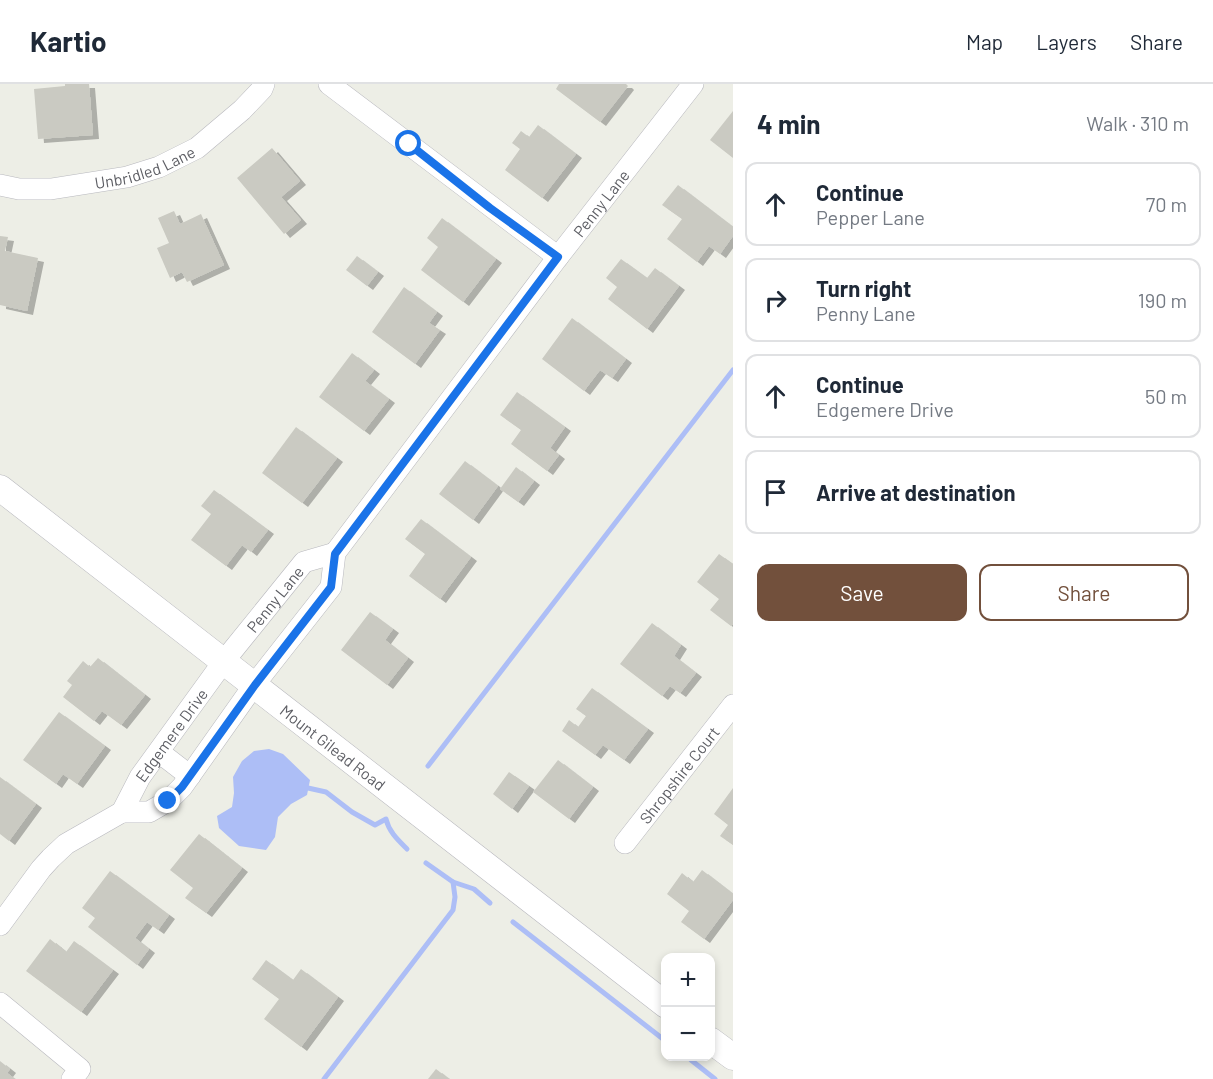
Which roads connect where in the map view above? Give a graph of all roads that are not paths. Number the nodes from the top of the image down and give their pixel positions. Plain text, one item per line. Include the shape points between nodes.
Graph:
1 (264, 84) edge
2 (329, 84) edge
3 (693, 84) edge
4 (0, 185) edge
5 (558, 257) junction
6 (0, 488) edge
7 (335, 554) junction
8 (224, 662) junction
9 (255, 685) junction
10 (733, 705) edge
11 (159, 752) junction
12 (190, 776) junction
13 (122, 812) junction
14 (625, 843) dead end
15 (0, 925) edge
16 (661, 1001) edge
17 (0, 1002) edge
18 (715, 1043) edge
19 (733, 1057) edge
20 (76, 1074) edge

1 - 4 street, Unbridled Lane via 242,110 196,148 159,167 127,177 51,189
2 - 5 street
3 - 5 street, Penny Lane
5 - 7 street, Penny Lane
6 - 8 street, Mount Gilead Road
7 - 8 street, Penny Lane via 304,562
7 - 9 street, Penny Lane via 331,587
8 - 9 street, Mount Gilead Road
8 - 11 street, Edgemere Drive
9 - 12 street, Edgemere Drive
9 - 16 street, Mount Gilead Road
10 - 14 street, Shropshire Court
11 - 12 street
11 - 13 street, Edgemere Drive via 140,777
12 - 13 street, Edgemere Drive via 168,801 149,812
13 - 15 street, Edgemere Drive via 66,844 41,869
17 - 20 street
18 - 19 street

